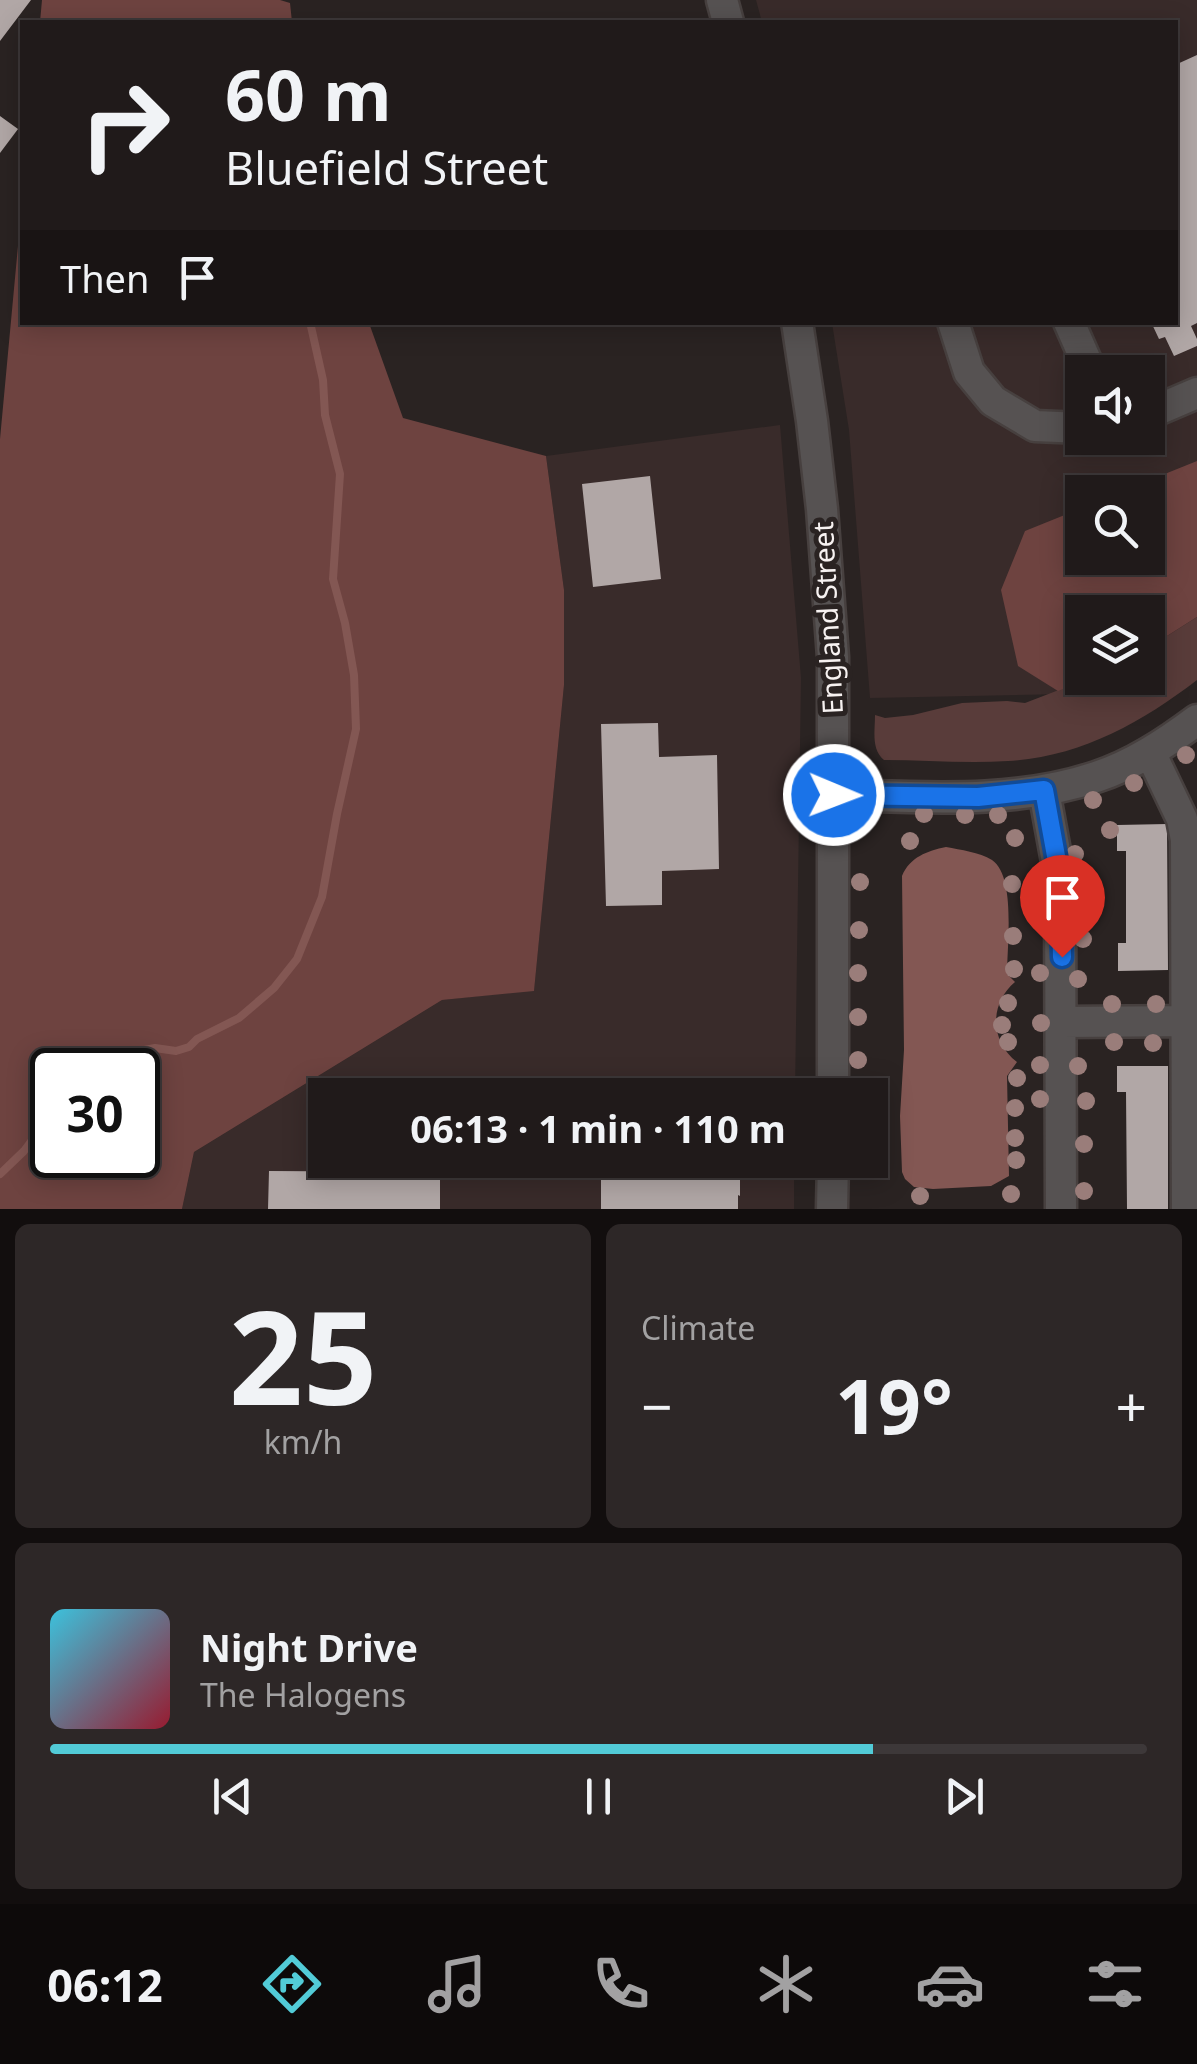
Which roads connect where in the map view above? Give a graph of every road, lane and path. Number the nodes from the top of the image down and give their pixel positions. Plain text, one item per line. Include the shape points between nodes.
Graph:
1 (797, 325) edge
2 (954, 325) edge
3 (1069, 325) edge
4 (1083, 355) edge
5 (1197, 393) edge
6 (1165, 407) edge
7 (1065, 427) edge
8 (1197, 720) edge
9 (1150, 752) junction
10 (1044, 790) junction
11 (834, 795) junction
12 (1192, 1021) edge
13 (1062, 1022) junction
14 (833, 1078) edge
15 (833, 1178) edge
16 (832, 1209) edge
17 (1062, 1209) edge
18 (1187, 1209) edge

1 - 11 street, England Street via 822,509
2 - 7 street via 969,372 993,401 1034,426
3 - 4 street
5 - 6 street
8 - 9 street
9 - 10 street via 1096,777
9 - 12 street via 1186,840
10 - 11 street via 978,797
10 - 13 street via 1060,878
11 - 14 street, England Street
12 - 13 street
12 - 18 street
13 - 17 street
15 - 16 street

